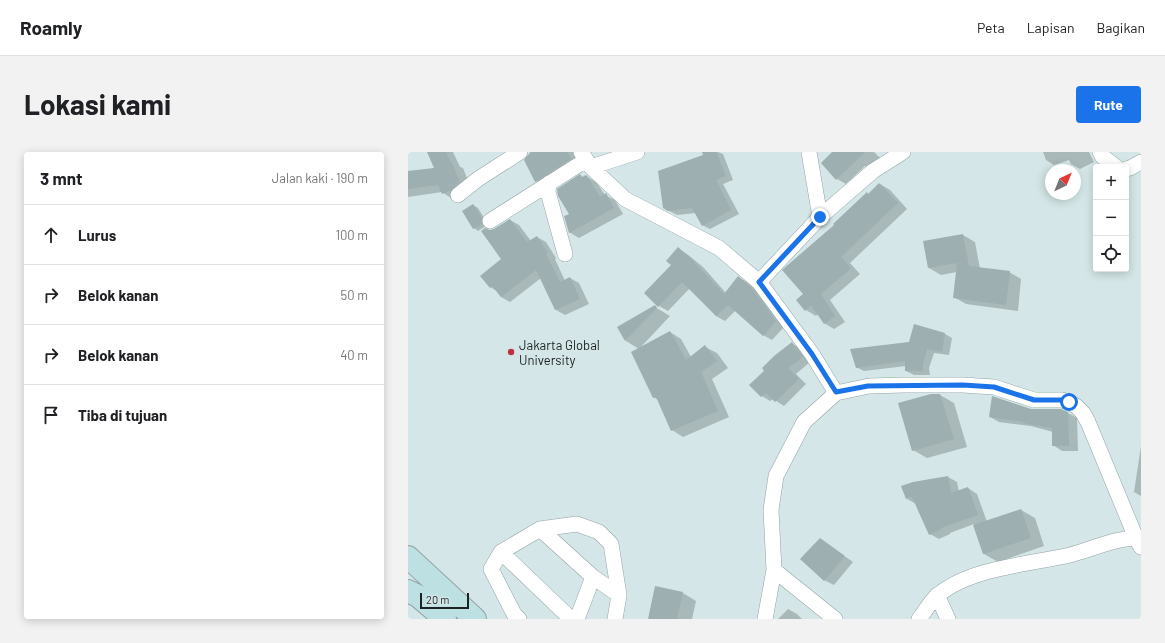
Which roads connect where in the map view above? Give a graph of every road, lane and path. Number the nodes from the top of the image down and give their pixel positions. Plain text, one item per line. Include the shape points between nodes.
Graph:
1 (520, 152) edge
2 (637, 152) edge
3 (809, 152) edge
4 (903, 152) edge
5 (1100, 152) edge
6 (586, 160) edge
7 (1141, 162) edge
8 (1112, 164) edge
9 (1129, 168) edge
10 (549, 183) junction
11 (458, 195) dead end
12 (820, 217) junction
13 (490, 221) dead end
14 (565, 254) dead end
15 (759, 282) junction
16 (836, 392) junction
17 (540, 529) junction
18 (1139, 541) edge
19 (501, 552) junction
20 (408, 557) edge
21 (774, 570) junction
22 (593, 578) junction
23 (408, 591) edge
24 (619, 595) junction
25 (937, 595) junction
26 (438, 616) edge
27 (475, 619) edge
28 (519, 619) edge
29 (571, 619) edge
30 (577, 619) edge
31 (615, 619) edge
32 (765, 619) edge
33 (835, 619) edge
34 (919, 619) edge
35 (948, 619) edge

1 - 11 street
2 - 6 street
3 - 12 street
4 - 12 street via 873,171
5 - 8 street
6 - 10 street
6 - 15 street via 625,199 718,248
7 - 9 street
10 - 13 street
10 - 14 street via 548,192
12 - 15 street
15 - 16 street via 812,354
16 - 18 street via 868,386 963,385 994,387 1034,400 1069,402 1083,413 1088,422
16 - 21 street via 804,422 776,476 771,510
17 - 19 street
17 - 22 street
17 - 24 street via 577,524 599,532 611,544
18 - 25 street via 1122,540 1069,555 989,571 957,583
19 - 28 street via 491,569
19 - 29 street
20 - 27 street
21 - 32 street
21 - 33 street
22 - 24 street
22 - 30 street
23 - 26 street via 418,596
24 - 31 street
25 - 34 street
25 - 35 street

